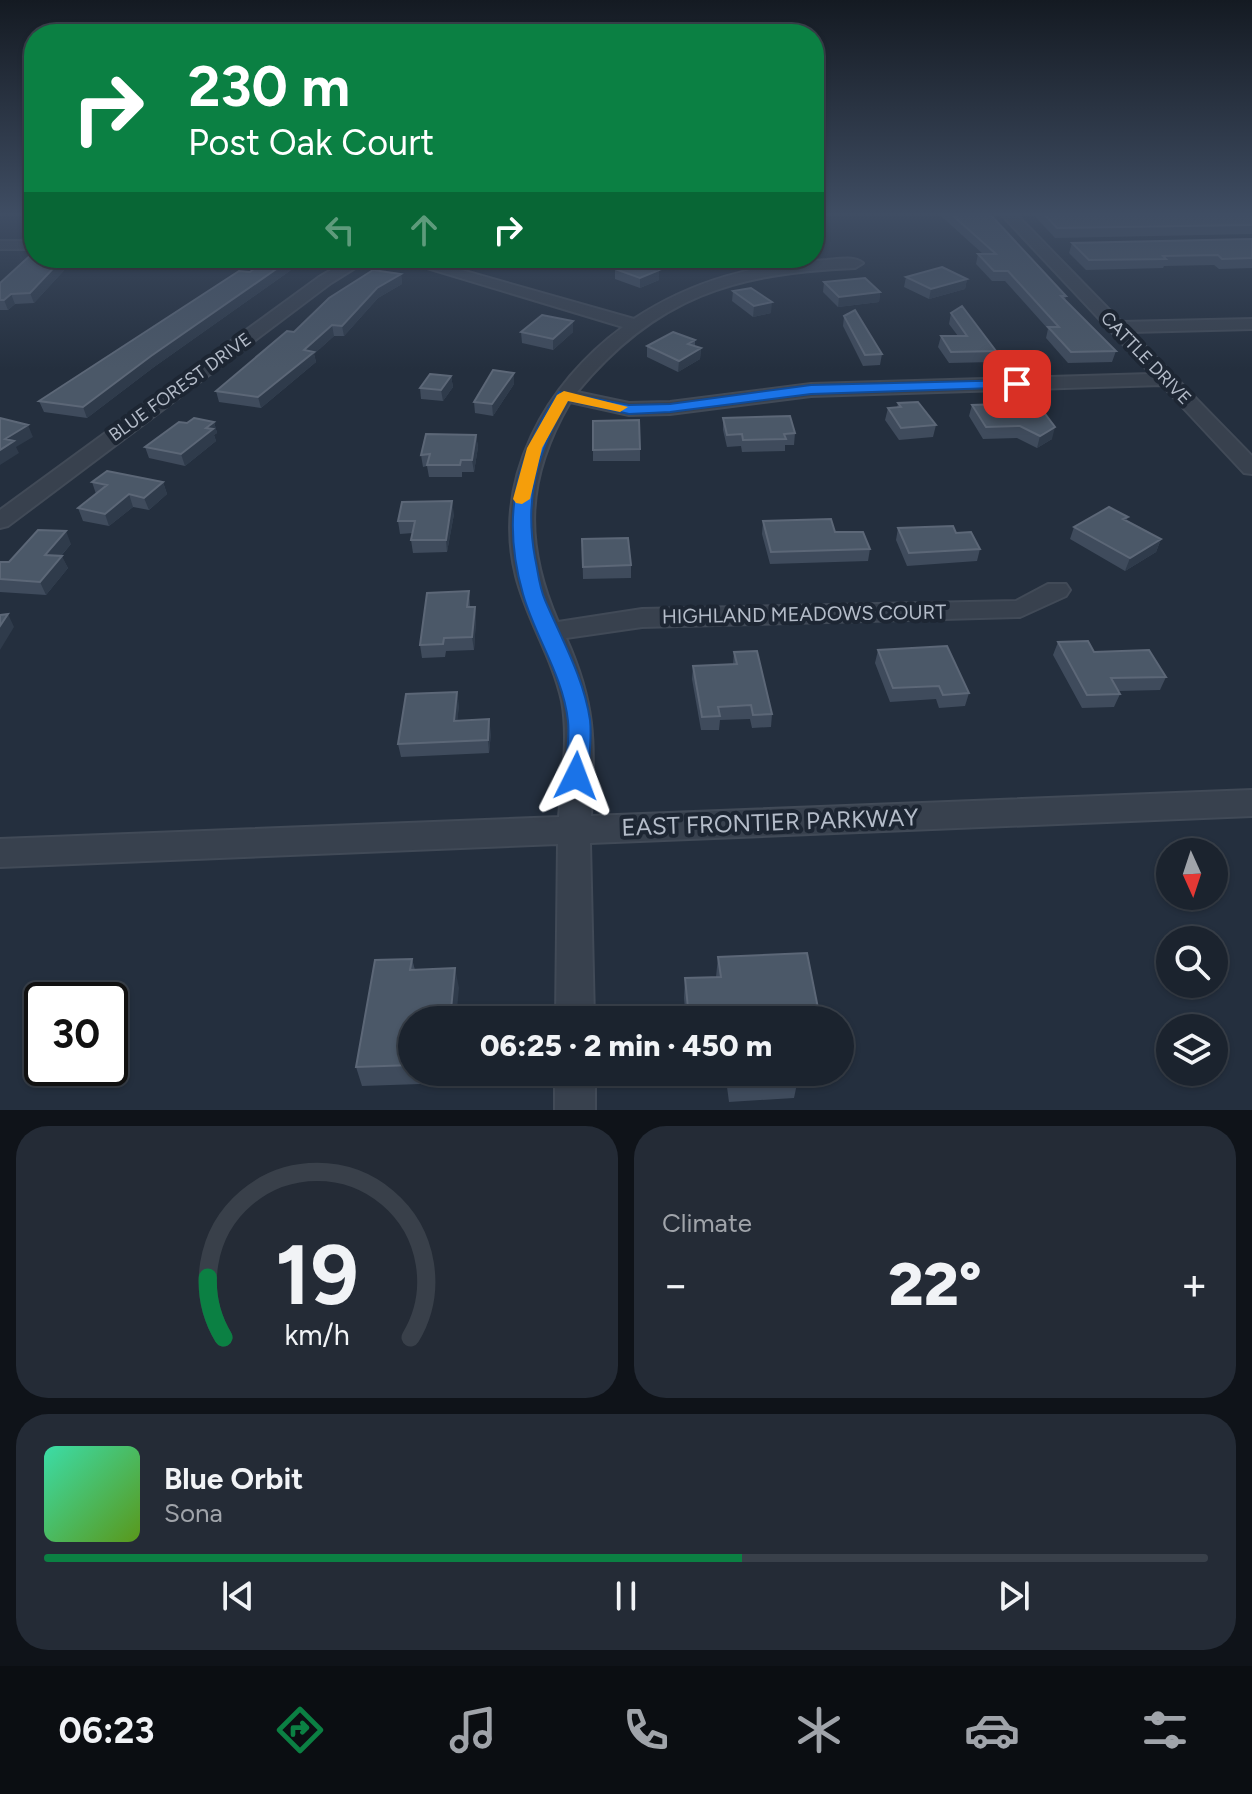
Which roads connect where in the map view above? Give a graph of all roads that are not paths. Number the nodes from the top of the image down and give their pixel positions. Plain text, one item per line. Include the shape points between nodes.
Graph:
1 (1062, 265) edge
2 (346, 268) edge
3 (437, 268) edge
4 (786, 268) edge
5 (1252, 324) edge
6 (636, 325) junction
7 (1117, 327) junction
8 (1167, 379) junction
9 (564, 395) junction
10 (1252, 440) edge
11 (1226, 441) junction
12 (1252, 468) edge
13 (0, 521) edge
14 (1057, 590) dead end
15 (548, 632) junction
16 (1252, 803) edge
17 (574, 830) junction
18 (0, 853) edge
19 (575, 1006) edge
20 (575, 1086) edge
21 (575, 1110) edge

1 - 7 street, CATTLE DRIVE
2 - 13 street, BLUE FOREST DRIVE
3 - 6 street
4 - 6 street via 701,288
5 - 7 street
6 - 9 street via 597,356
7 - 8 street, CATTLE DRIVE
8 - 9 street via 811,390 670,408 629,409
8 - 11 street, CATTLE DRIVE
9 - 15 street via 534,448 522,502 527,573
10 - 11 street
11 - 12 street, CATTLE DRIVE
14 - 15 street, HIGHLAND MEADOWS COURT via 1020,609 642,618
15 - 17 street via 566,671 579,721
16 - 17 street, EAST FRONTIER PARKWAY
17 - 18 street, EAST FRONTIER PARKWAY
17 - 19 street
20 - 21 street

